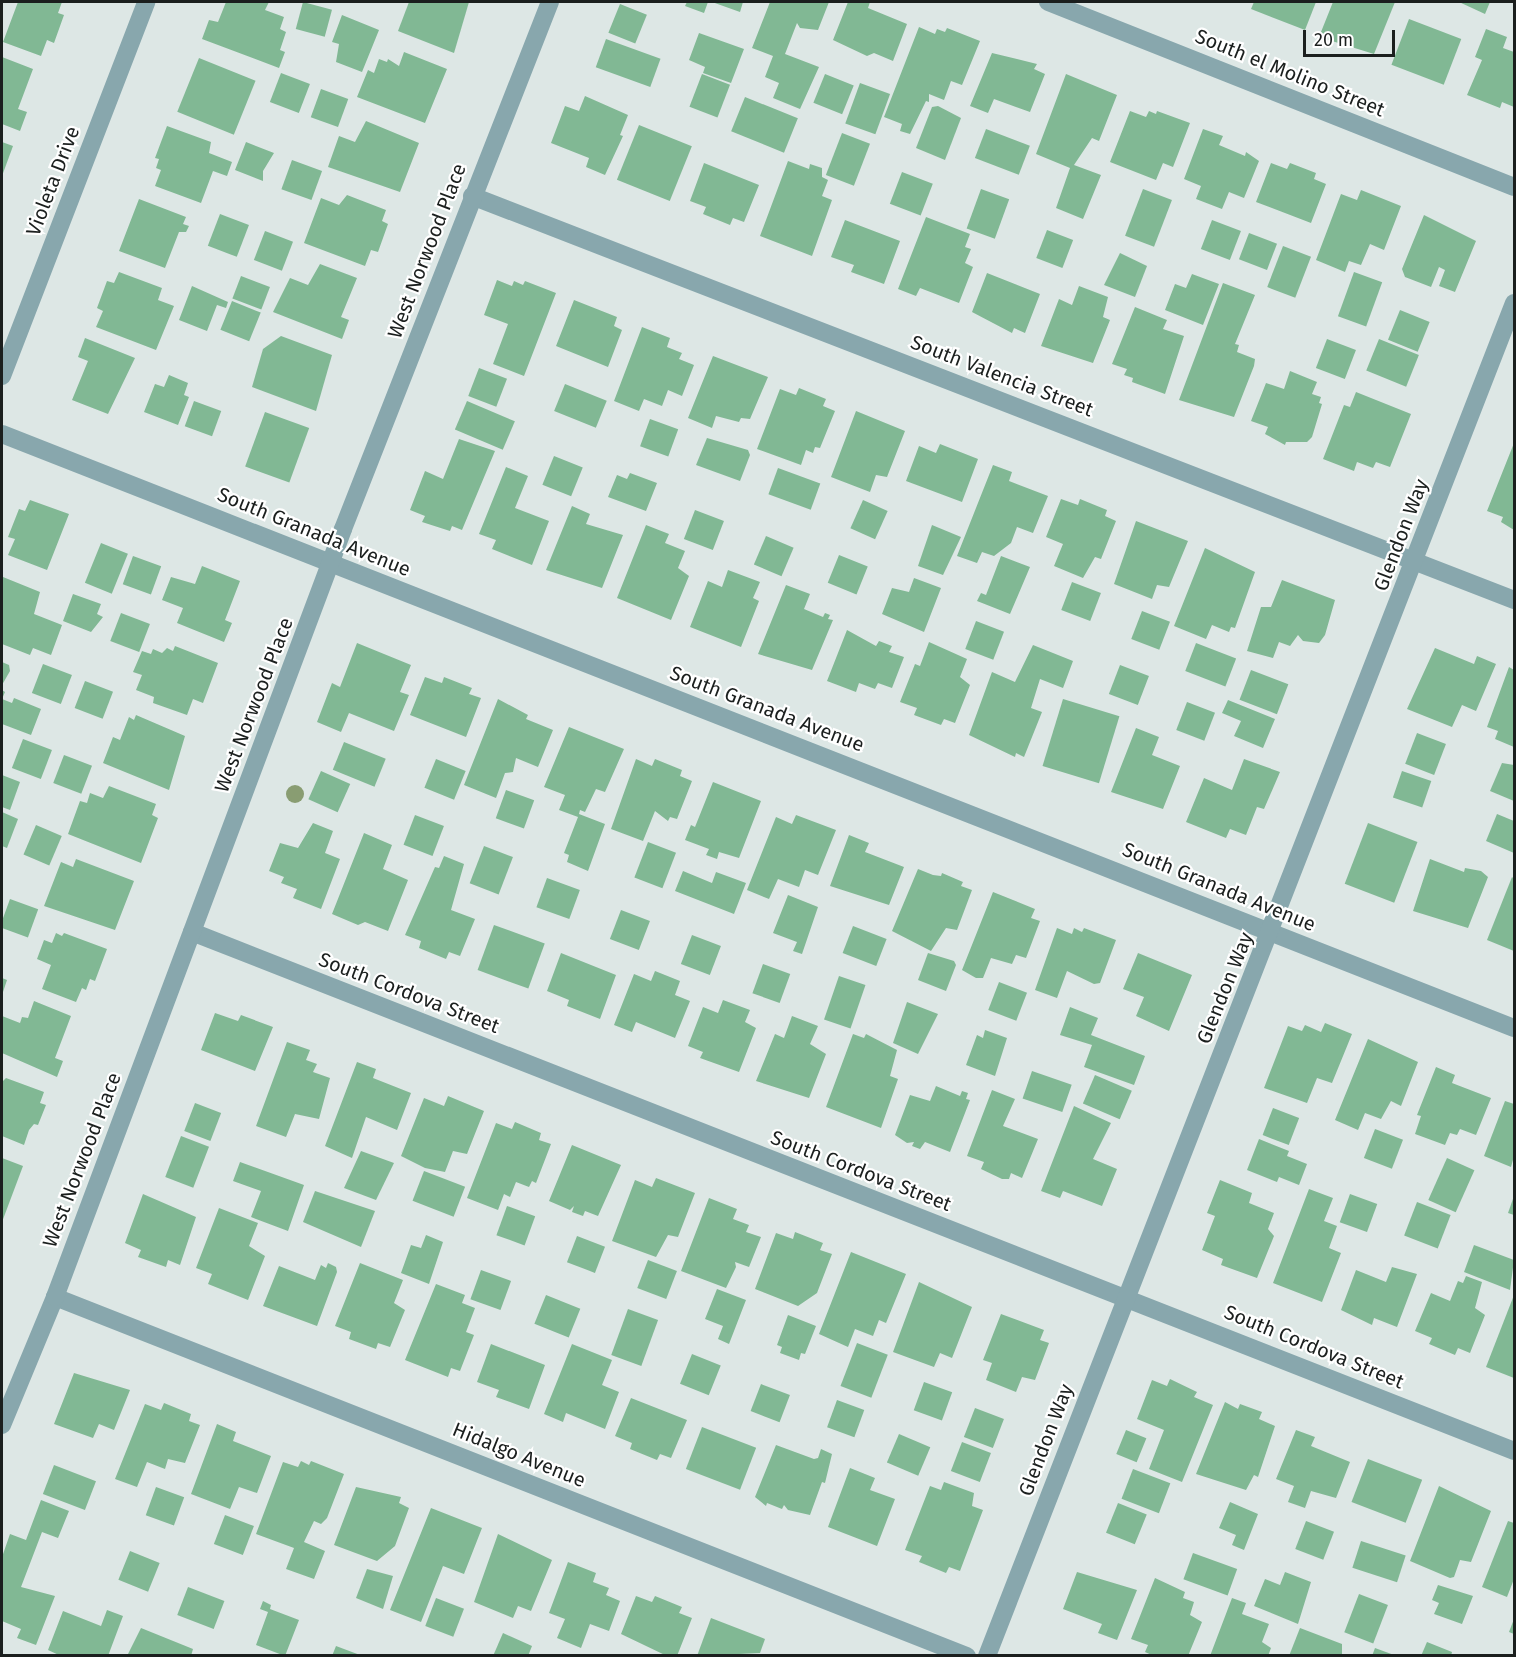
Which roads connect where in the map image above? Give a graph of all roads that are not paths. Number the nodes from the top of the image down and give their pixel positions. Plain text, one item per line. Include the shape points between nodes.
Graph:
1 (146, 2) edge
2 (550, 2) edge
3 (1048, 2) edge
4 (1515, 187) edge
5 (472, 196) junction
6 (1515, 303) edge
7 (2, 376) edge
8 (2, 434) edge
9 (1415, 561) junction
10 (331, 562) junction
11 (1515, 600) edge
12 (192, 932) junction
13 (1272, 932) junction
14 (1515, 1028) edge
15 (55, 1297) junction
16 (1125, 1298) junction
17 (2, 1425) edge
18 (1515, 1451) edge
19 (967, 1656) edge
20 (987, 1656) edge

1 - 7 street, Violeta Drive
2 - 5 street, West Norwood Place
3 - 4 street, South el Molino Street
5 - 9 street, South Valencia Street
5 - 10 street, West Norwood Place
6 - 9 street, Glendon Way
8 - 10 street, South Granada Avenue
9 - 11 street, South Valencia Street
9 - 13 street, Glendon Way
10 - 12 street, West Norwood Place
10 - 13 street, South Granada Avenue
12 - 15 street, West Norwood Place
12 - 16 street, South Cordova Street
13 - 14 street, South Granada Avenue
13 - 16 street, Glendon Way
15 - 17 street, West Norwood Place
15 - 19 street, Hidalgo Avenue
16 - 18 street, South Cordova Street
16 - 20 street, Glendon Way

